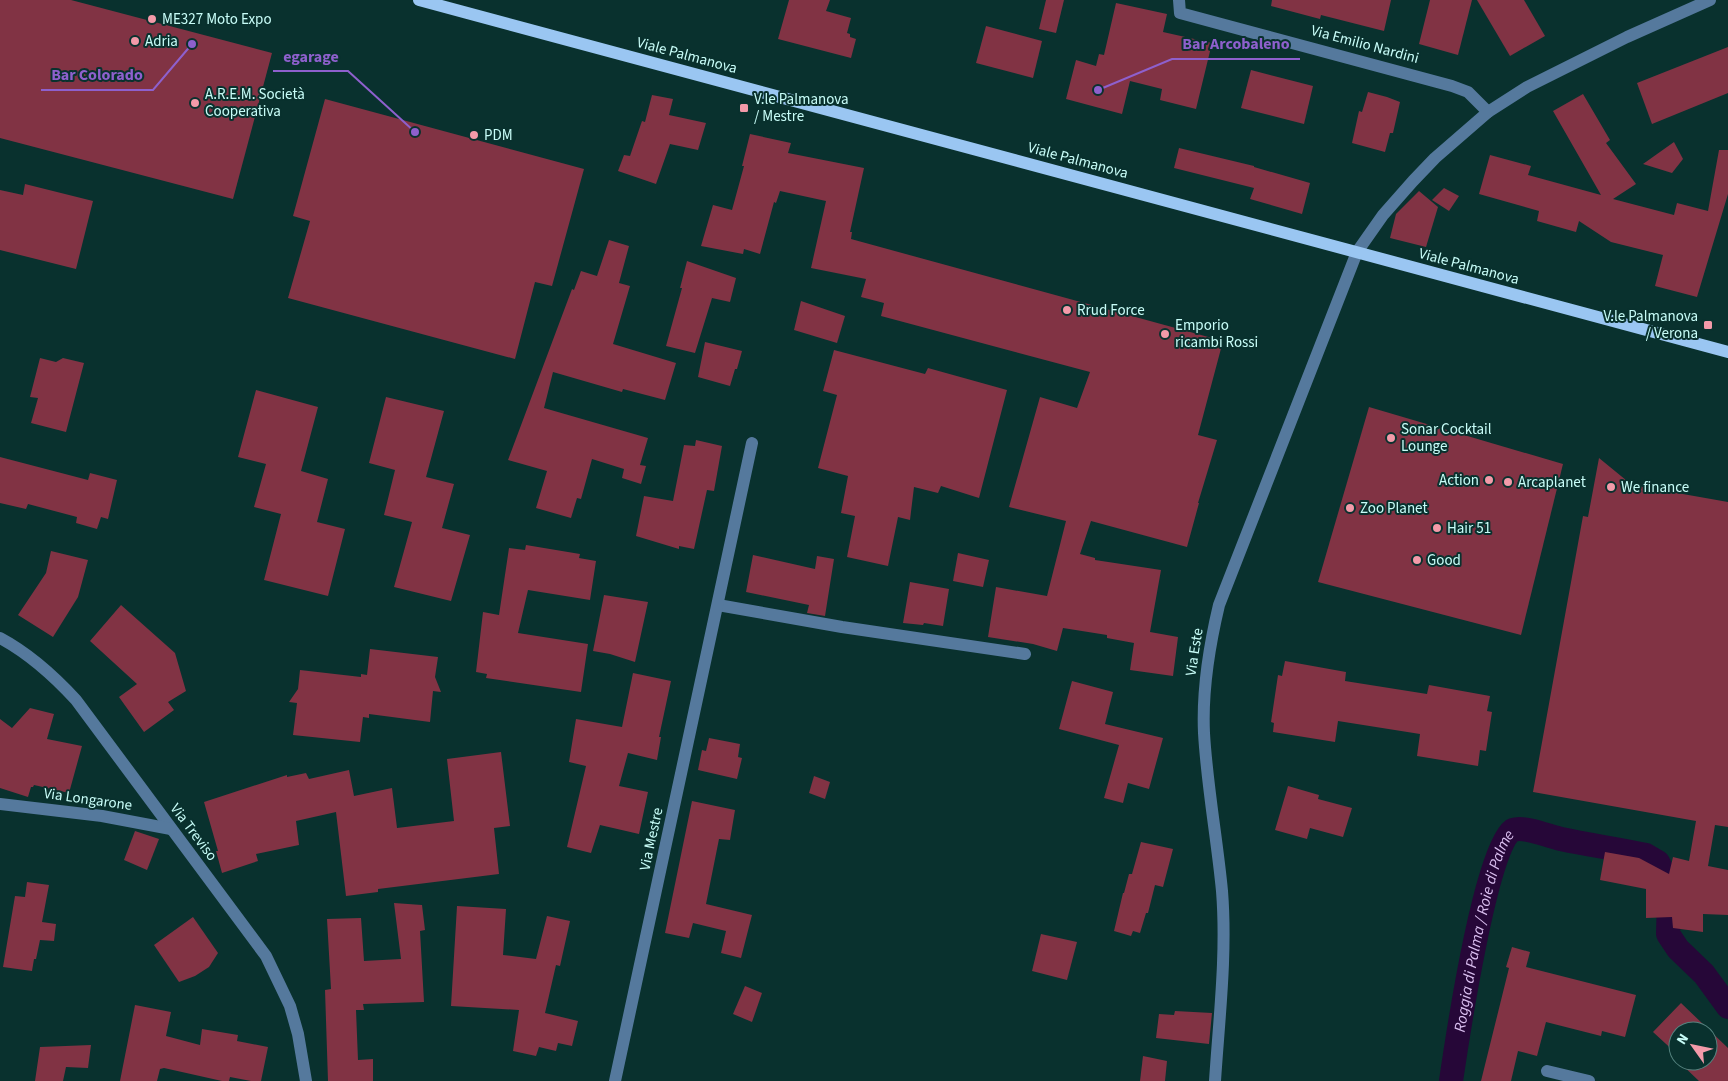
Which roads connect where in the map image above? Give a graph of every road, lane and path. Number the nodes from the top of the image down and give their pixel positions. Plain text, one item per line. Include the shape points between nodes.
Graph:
1 (419, 0) edge
2 (1179, 0) edge
3 (1710, 0) edge
4 (1488, 112) junction
5 (1356, 252) junction
6 (1728, 352) edge
7 (752, 443) dead end
8 (718, 605) junction
9 (0, 638) edge
10 (1025, 654) dead end
11 (0, 804) edge
12 (171, 830) junction
13 (1547, 1071) dead end
14 (306, 1081) edge
15 (615, 1081) edge
16 (1215, 1081) edge
17 (1589, 1081) edge

1 - 5 main road, Viale Palmanova
2 - 4 street, Via Emilio Nardini via 1180,12 1452,86 1468,92
3 - 4 street via 1526,87
4 - 5 street via 1413,181 1382,215
5 - 6 main road, Viale Palmanova
5 - 16 street, Via Este via 1219,605 1210,647 1204,731 1222,892 1223,948
7 - 8 street, Via Mestre
8 - 10 street
8 - 15 street, Via Mestre
9 - 12 street, Via Treviso via 34,660 76,700
11 - 12 street, Via Longarone via 102,816
12 - 14 street, Via Treviso via 266,956 290,1006
13 - 17 street

